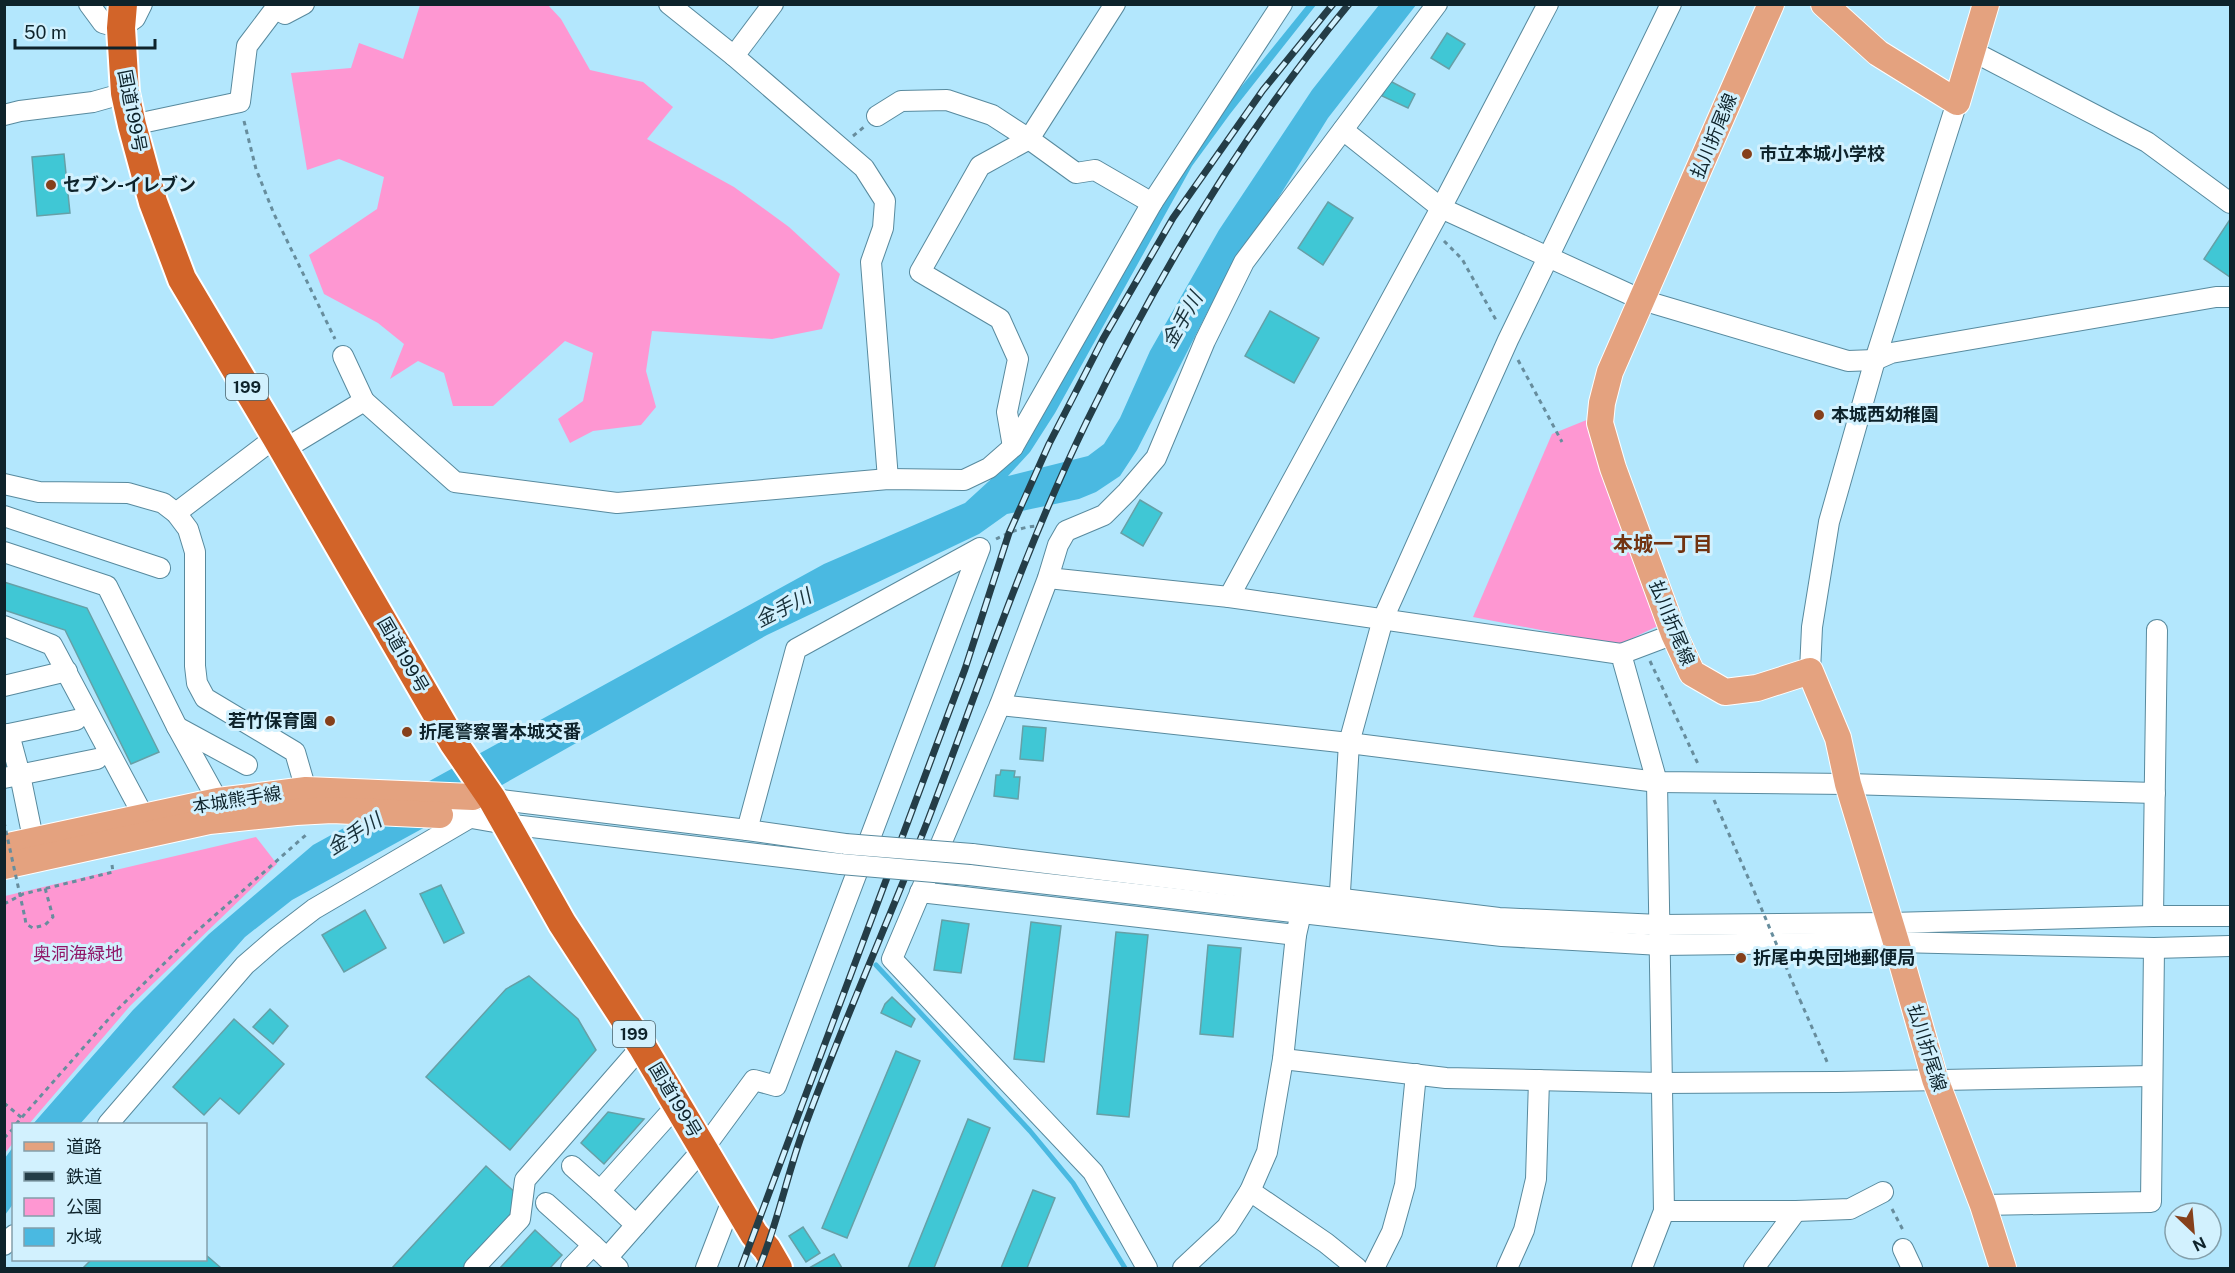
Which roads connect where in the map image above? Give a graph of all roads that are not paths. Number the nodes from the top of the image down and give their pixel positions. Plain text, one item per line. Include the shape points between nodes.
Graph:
1 (89, 4) edge
2 (142, 4) edge
3 (304, 4) edge
4 (669, 4) edge
5 (773, 4) edge
6 (1115, 4) edge
7 (1282, 4) edge
8 (1437, 4) edge
9 (1548, 4) edge
10 (1671, 4) edge
11 (1771, 4) edge
12 (1824, 4) edge
13 (1986, 4) edge
14 (274, 6) edge
15 (122, 16) edge
16 (1974, 52) junction
17 (734, 56) junction
18 (125, 93) junction
19 (1957, 102) junction
20 (4, 115) edge
21 (877, 116) road end
22 (132, 125) junction
23 (1343, 130) junction
24 (1022, 142) junction
25 (1152, 203) junction
26 (2230, 203) edge
27 (1441, 208) junction
28 (1549, 256) junction
29 (2230, 297) edge
30 (1642, 300) junction
31 (342, 356) road end
32 (1875, 360) junction
33 (364, 401) junction
34 (280, 443) junction
35 (1013, 447) junction
36 (888, 479) junction
37 (4, 484) edge
38 (39, 492) junction
39 (176, 513) junction
40 (4, 516) edge
41 (31, 526) junction
42 (4, 552) edge
43 (160, 568) dead end
44 (1048, 578) junction
45 (1229, 597) junction
46 (1383, 619) junction
47 (2157, 630) dead end
48 (9, 632) edge
49 (1674, 633) junction
50 (1621, 654) junction
51 (68, 671) junction
52 (1810, 671) junction
53 (4, 686) edge
54 (1000, 705) junction
55 (76, 720) dead end
56 (177, 727) junction
57 (7, 735) edge
58 (1349, 743) junction
59 (97, 759) dead end
60 (247, 765) dead end
61 (12, 776) edge
62 (1657, 782) junction
63 (1848, 784) junction
64 (306, 790) junction
65 (2155, 793) junction
66 (348, 804) junction
67 (479, 804) junction
68 (217, 811) junction
69 (440, 814) joint
70 (506, 824) junction
71 (144, 827) junction
72 (747, 830) junction
73 (4, 847) edge
74 (35, 850) junction
75 (4, 866) edge
76 (920, 892) junction
77 (1339, 907) junction
78 (1301, 913) junction
79 (2152, 916) junction
80 (2230, 916) edge
81 (1660, 925) junction
82 (1893, 932) junction
83 (1296, 935) junction
84 (1660, 945) junction
85 (2230, 946) edge
86 (2154, 948) junction
87 (642, 1046) junction
88 (1283, 1059) junction
89 (1416, 1074) junction
90 (2152, 1076) junction
91 (1935, 1079) junction
92 (1539, 1080) junction
93 (1661, 1083) junction
94 (677, 1105) junction
95 (110, 1123) edge
96 (704, 1148) junction
97 (572, 1166) dead end
98 (600, 1191) junction
99 (1250, 1191) junction
100 (1883, 1192) road end
101 (733, 1198) junction
102 (546, 1203) dead end
103 (1983, 1205) junction
104 (1664, 1211) junction
105 (1796, 1212) junction
106 (636, 1225) junction
107 (1903, 1249) road end
108 (606, 1257) edge
109 (1188, 1267) edge
110 (474, 1269) edge
111 (571, 1269) edge
112 (706, 1269) edge
113 (778, 1269) edge
114 (1147, 1269) edge
115 (1357, 1269) edge
116 (1374, 1269) edge
117 (1507, 1269) edge
118 (1642, 1269) edge
119 (1754, 1269) edge
120 (1912, 1269) edge
121 (2003, 1269) edge

1 - 15 street via 103,23
2 - 15 street via 135,18
3 - 14 street via 285,14
4 - 17 street
5 - 17 street
6 - 24 street
7 - 25 street
8 - 23 street
9 - 27 street
10 - 28 street
11 - 30 main road, 払川折尾線
12 - 19 main road via 1878,53
13 - 16 main road
14 - 22 street via 247,46 240,102
15 - 18 highway, 国道199号 / 199
16 - 19 main road
16 - 26 street via 2147,142
17 - 36 street via 864,168 885,201 883,228 871,261
18 - 20 street via 93,102
18 - 22 highway, 国道199号 / 199
19 - 32 street
21 - 24 street via 902,101 947,100 992,115
22 - 34 highway, 国道199号 / 199 via 153,202 182,279
23 - 27 street
23 - 44 street via 1244,262 1205,341 1156,458 1104,515 1066,531
24 - 25 street via 1076,173 1095,170
24 - 35 street via 980,166 920,272 1000,319 1018,359 1006,412
25 - 35 street
27 - 28 street
27 - 45 street
28 - 30 street
28 - 46 street
29 - 32 street via 1891,353
30 - 32 street via 1848,361
30 - 49 main road, 払川折尾線 via 1610,372 1600,423
31 - 33 street
32 - 52 street via 1829,522 1812,627
33 - 34 street
33 - 36 street via 455,482 617,504
34 - 39 street
34 - 67 highway, 国道199号 / 199 via 453,742
35 - 36 street via 989,468 964,480
37 - 38 street
38 - 39 street via 128,493 163,503
38 - 41 street
39 - 64 street via 188,529 195,552 197,683 205,698 295,752
40 - 41 street
41 - 43 street
42 - 56 street via 107,586
44 - 45 street
44 - 54 street
45 - 46 street
46 - 50 street
46 - 58 street
47 - 65 street
48 - 51 street via 52,645
49 - 50 street
49 - 52 main road, 払川折尾線 via 1692,673 1725,692 1757,688
50 - 62 street
51 - 53 street
51 - 71 street
52 - 63 main road, 払川折尾線 via 1838,738
54 - 58 street
54 - 76 street
55 - 57 street
56 - 60 street
56 - 68 street
57 - 61 street
58 - 62 street
58 - 77 street
59 - 61 street
61 - 74 street
62 - 63 street
62 - 81 street
63 - 65 street
63 - 82 main road, 払川折尾線
64 - 66 main road, 本城熊手線
64 - 68 main road, 本城熊手線
65 - 79 street
66 - 67 main road, 本城熊手線
66 - 68 main road, 本城熊手線 via 296,812
66 - 69 main road, 本城熊手線
67 - 69 street
67 - 70 highway, 国道199号 / 199
67 - 72 street
67 - 95 street via 314,909 275,939 245,966
68 - 71 main road, 本城熊手線
70 - 78 street, bridge
70 - 87 highway, 国道199号 / 199 via 562,923
71 - 74 main road, 本城熊手線
71 - 74 main road, 本城熊手線 via 108,844
72 - 77 street, bridge via 845,844 972,854
72 - 96 street via 796,649 980,548 776,1086 754,1080
73 - 74 main road, 本城熊手線
74 - 75 main road, 本城熊手線
76 - 83 street
76 - 114 street via 892,959 1093,1172
77 - 78 street
77 - 81 street
77 - 84 street via 1502,936
78 - 83 street
79 - 80 street
79 - 82 street
81 - 82 street
81 - 84 street
82 - 84 street
82 - 86 street
82 - 91 main road, 払川折尾線
83 - 88 street
84 - 93 street
85 - 86 street
86 - 90 street
87 - 94 highway, 国道199号 / 199
87 - 110 street via 525,1180 520,1219
88 - 89 street
88 - 99 street via 1267,1152
89 - 92 street
89 - 116 street via 1405,1185 1392,1232
90 - 91 street
90 - 103 street via 2151,1202
91 - 93 street
91 - 103 main road, 払川折尾線
92 - 93 street
92 - 117 street via 1536,1179 1524,1230
93 - 104 street
94 - 96 highway, 国道199号 / 199
94 - 98 street
96 - 101 highway, 国道199号 / 199
96 - 106 street
97 - 98 street
98 - 106 street
99 - 109 street via 1227,1227
99 - 115 street
100 - 105 street via 1850,1209
101 - 112 street
101 - 113 highway, 国道199号 / 199
102 - 108 street
103 - 121 main road, 払川折尾線
104 - 105 street
104 - 118 street
105 - 119 street
106 - 108 street
107 - 120 street
108 - 111 street

